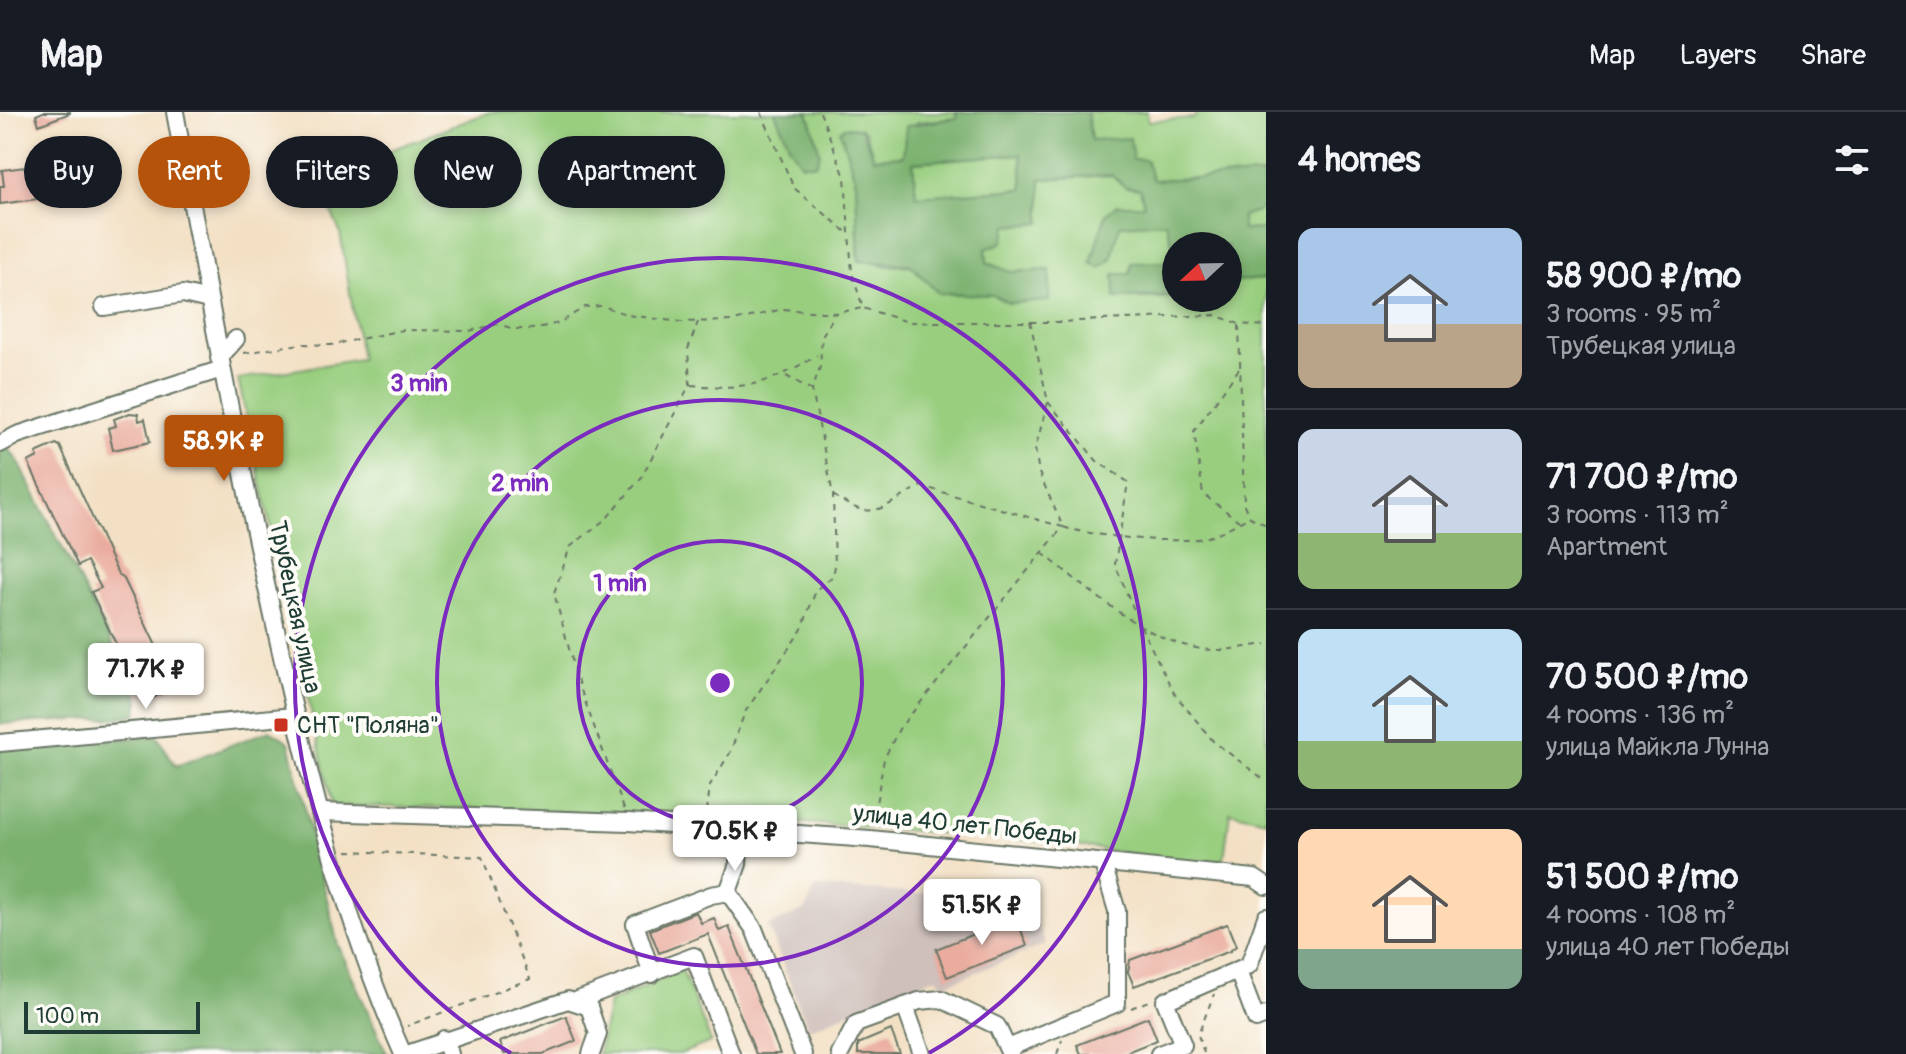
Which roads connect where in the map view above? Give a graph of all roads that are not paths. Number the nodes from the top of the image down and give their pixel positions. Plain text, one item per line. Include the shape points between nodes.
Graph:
1 (175, 112) edge
2 (209, 300) junction
3 (104, 307) dead end
4 (236, 339) dead end
5 (220, 364) junction
6 (0, 444) edge
7 (294, 716) junction
8 (0, 743) edge
9 (320, 812) junction
10 (740, 830) junction
11 (1103, 864) junction
12 (1266, 886) edge
13 (728, 892) junction
14 (1266, 917) edge
15 (1238, 971) junction
16 (652, 974) junction
17 (578, 1000) junction
18 (905, 1006) junction
19 (1266, 1015) edge
20 (447, 1046) edge
21 (1009, 1051) edge
22 (405, 1054) edge
23 (591, 1054) edge
24 (731, 1054) edge
25 (803, 1054) edge
26 (840, 1054) edge
27 (922, 1054) edge
28 (1159, 1054) edge

1 - 2 street, Трубецкая улица
2 - 3 street via 183,294
2 - 5 street, Трубецкая улица
4 - 5 street
5 - 6 street
5 - 7 street, Трубецкая улица
7 - 8 street
7 - 9 street, Трубецкая улица
9 - 10 street, улица 40 лет Победы
9 - 22 street, Трубецкая улица via 368,974
10 - 11 street, улица 40 лет Победы
10 - 13 street via 738,864
11 - 12 street, улица 40 лет Победы via 1254,878
11 - 21 street via 1117,911 1117,1003
13 - 16 street via 635,924
13 - 25 street via 754,929
14 - 15 street via 1249,965
15 - 19 street via 1256,1019
15 - 28 street via 1165,1001 1183,1045
16 - 17 street
16 - 24 street via 694,956
17 - 20 street
17 - 23 street via 589,1007 597,1026
18 - 21 street via 941,999 997,1026
18 - 26 street via 856,1024
18 - 27 street
20 - 22 street

